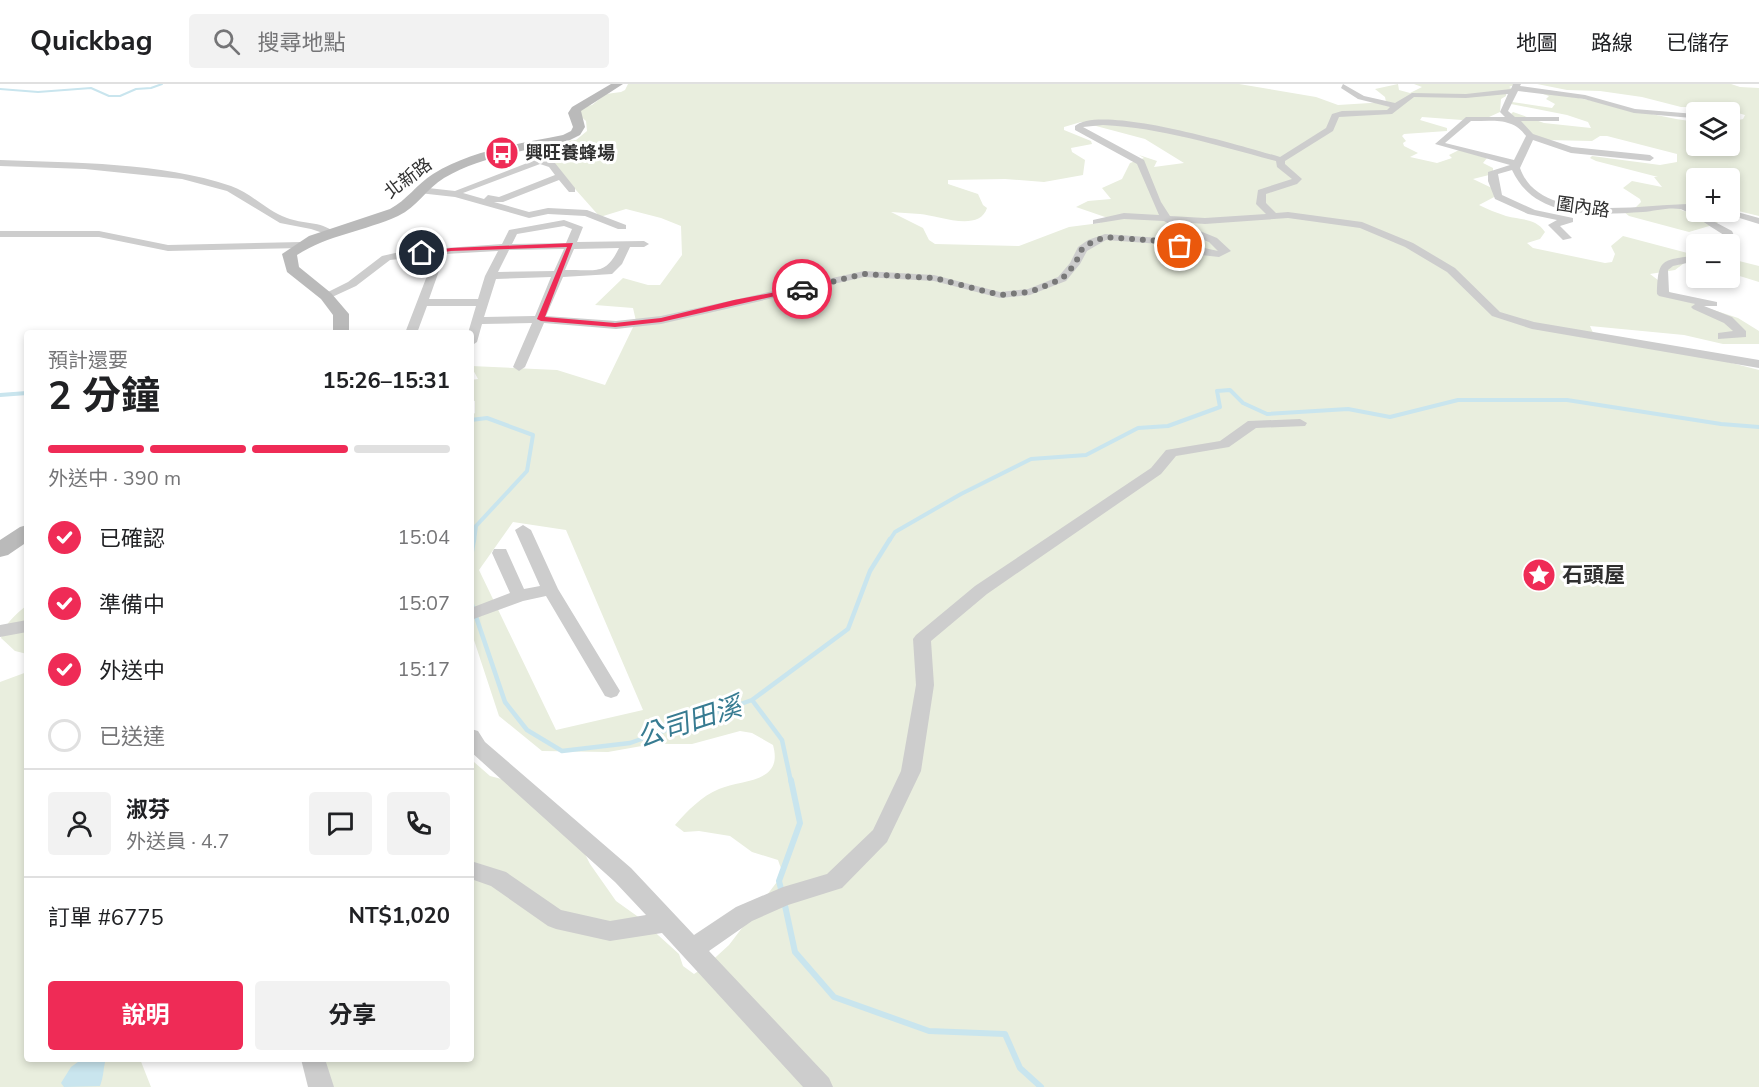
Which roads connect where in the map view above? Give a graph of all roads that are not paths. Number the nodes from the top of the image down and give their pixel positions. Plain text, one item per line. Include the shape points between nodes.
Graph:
1 (618, 84) edge
2 (1344, 86) dead end
3 (1415, 87) dead end
4 (1516, 88) edge
5 (1438, 94) junction
6 (1397, 106) junction
7 (1686, 115) edge
8 (1512, 118) junction
9 (1556, 119) dead end
10 (1530, 136) junction
11 (1650, 158) dead end
12 (1281, 160) junction
13 (0, 163) edge
14 (1517, 165) junction
15 (562, 176) junction
16 (422, 187) junction
17 (572, 190) dead end
18 (460, 191) junction
19 (1678, 205) junction
20 (1686, 206) edge
21 (1612, 212) junction
22 (1273, 215) junction
23 (1740, 216) edge
24 (1167, 219) junction
25 (1569, 220) junction
26 (1759, 221) edge
27 (1097, 222) dead end
28 (622, 227) dead end
29 (329, 232) junction
30 (0, 234) edge
31 (1728, 234) edge
32 (1567, 238) dead end
33 (571, 244) junction
34 (626, 244) junction
35 (644, 244) dead end
36 (302, 245) junction
37 (504, 247) junction
38 (441, 252) junction
39 (1686, 260) edge
40 (560, 273) junction
41 (490, 276) junction
42 (1663, 294) junction
43 (326, 296) junction
44 (484, 302) junction
45 (421, 303) junction
46 (1713, 304) dead end
47 (541, 319) junction
48 (479, 321) junction
49 (341, 330) edge
50 (412, 330) edge
51 (474, 334) edge
52 (1722, 336) dead end
53 (1759, 364) edge
54 (519, 367) dead end
55 (1300, 423) dead end
56 (523, 530) dead end
57 (24, 534) edge
58 (0, 550) edge
59 (500, 553) dead end
60 (550, 589) junction
61 (519, 596) junction
62 (474, 613) edge
63 (24, 627) edge
64 (0, 631) edge
65 (611, 691) dead end
66 (474, 741) edge
67 (474, 871) edge
68 (668, 922) junction
69 (692, 949) junction
70 (315, 1062) edge
71 (321, 1087) edge
72 (820, 1087) edge

1 - 16 main road, 北新路 via 576,108 576,133 472,159
2 - 6 street via 1379,103
3 - 5 street
4 - 5 street via 1466,96
4 - 7 street via 1585,98 1634,111
4 - 8 street via 1504,110
5 - 6 street via 1412,95
6 - 12 street via 1389,112 1335,116 1330,129
8 - 9 street
8 - 10 street
8 - 14 street via 1469,119 1438,144
10 - 11 street via 1571,150
10 - 14 street
12 - 22 street via 1280,165 1297,179 1261,192 1261,204
12 - 24 street via 1150,126 1081,125 1078,128 1141,162 1157,206
13 - 29 street via 85,166 183,176 230,189 284,221
14 - 21 street, 圍內路 via 1528,189 1540,199 1564,207
14 - 25 street via 1493,172 1498,197 1532,212
15 - 17 street
15 - 18 street via 500,200
15 - 18 street via 552,165 540,161
16 - 18 street
16 - 28 street via 529,214 587,213
16 - 29 main road, 北新路 via 395,212
19 - 20 street, 圍內路
19 - 21 street, 圍內路
19 - 31 street
21 - 25 street
22 - 24 street via 1205,222
22 - 53 street via 1362,225 1409,245 1451,270 1496,314 1532,325
23 - 26 street
24 - 27 street via 1124,216
24 - 47 street via 1218,241 1226,251 1201,252 1160,241 1105,237 1082,249 1062,279 1030,292 1000,295 934,278 864,274 661,320 615,325
25 - 32 street via 1553,225
29 - 36 main road, 北新路
30 - 36 street via 99,234 168,248
33 - 34 street
33 - 37 street
33 - 37 street via 578,227 564,223 513,232
33 - 40 street
34 - 35 street
34 - 40 street via 617,264 608,272
36 - 43 main road via 289,254 292,269
37 - 38 street
37 - 41 street
38 - 43 street via 386,258 352,284
38 - 45 street
39 - 42 street via 1669,263 1663,270
40 - 41 street
40 - 47 street
41 - 44 street
42 - 46 street
42 - 52 street via 1728,320 1742,334
43 - 49 main road via 341,314
44 - 45 street
44 - 48 street
45 - 50 street
47 - 48 street
47 - 54 street
48 - 51 street
55 - 69 street via 1253,424 1224,444 1171,453 1156,471 981,590 922,639 925,685 911,771 880,836 834,881 744,914
56 - 60 street
57 - 58 main road
59 - 61 street
60 - 61 street
60 - 65 street
61 - 62 street
63 - 64 street
66 - 68 street via 623,875
67 - 68 street via 498,879 556,919 610,931
68 - 69 street
69 - 72 street
70 - 71 street

